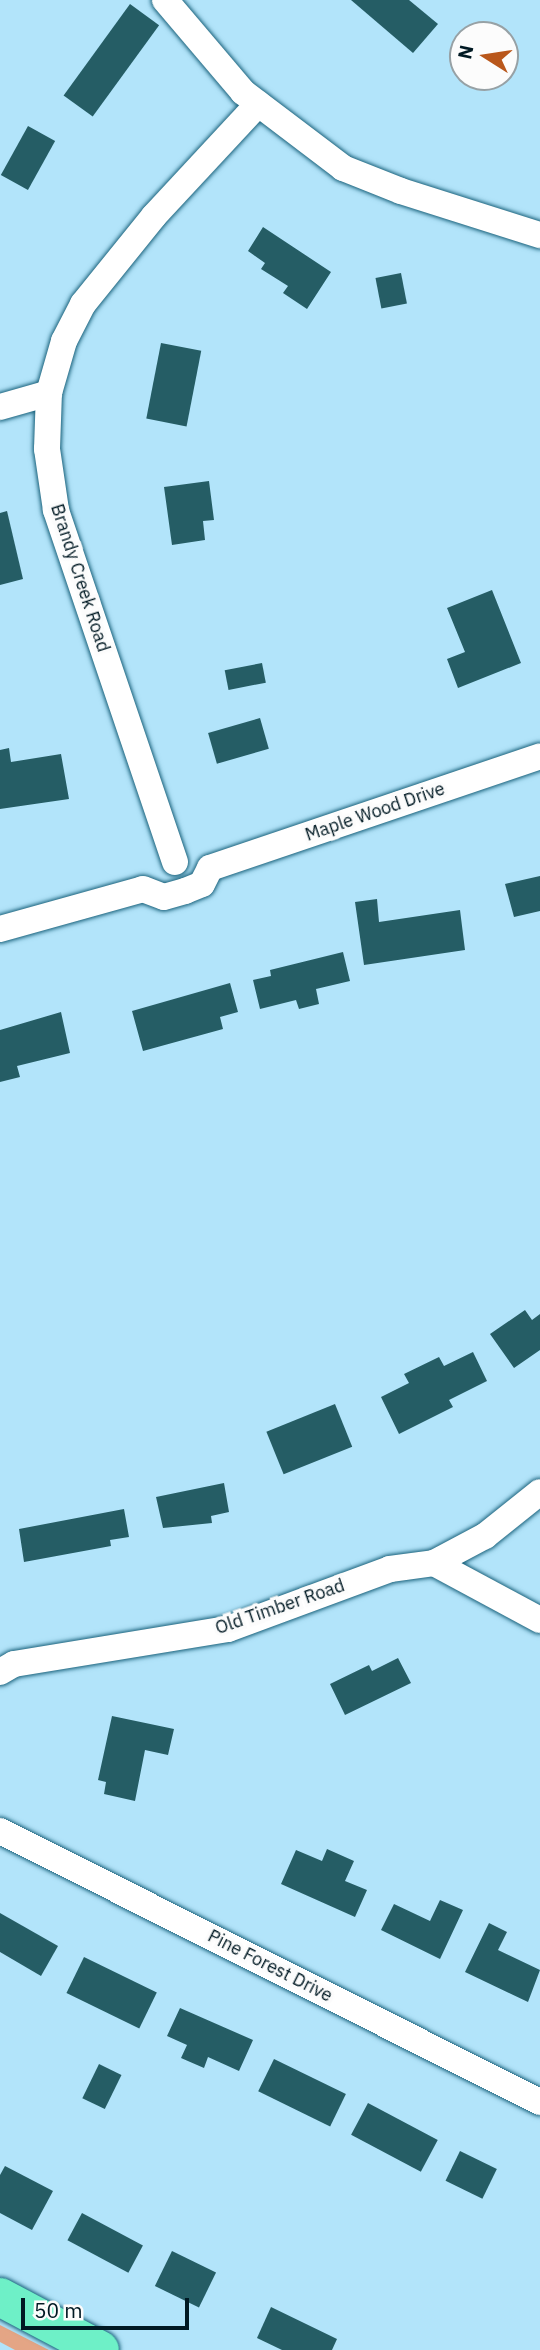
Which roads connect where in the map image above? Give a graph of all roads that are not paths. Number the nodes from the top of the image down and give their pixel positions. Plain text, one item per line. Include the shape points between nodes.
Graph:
1 (165, 0) edge
2 (258, 104) junction
3 (540, 235) edge
4 (49, 393) junction
5 (0, 407) edge
6 (540, 756) edge
7 (175, 862) junction
8 (210, 868) junction
9 (143, 889) junction
10 (0, 929) edge
11 (540, 1492) edge
12 (434, 1563) junction
13 (540, 1620) edge
14 (0, 1672) edge
15 (0, 1831) edge
16 (540, 2102) edge
17 (0, 2297) edge
18 (100, 2350) edge

1 - 2 street
2 - 3 street via 343,168
2 - 4 street, Brandy Creek Road via 154,216 83,304 64,341
4 - 5 street
4 - 7 street, Brandy Creek Road via 47,450 56,510
6 - 8 street, Maple Wood Drive
7 - 8 street, Maple Wood Drive via 194,859
7 - 9 street via 155,868
8 - 9 street, Maple Wood Drive via 202,884 185,891 164,897
9 - 10 street, Maple Wood Drive
11 - 12 street, Old Timber Road via 485,1536
12 - 13 street
12 - 14 street, Old Timber Road via 390,1569 228,1629 14,1664
15 - 16 street, Pine Forest Drive
17 - 18 highway

